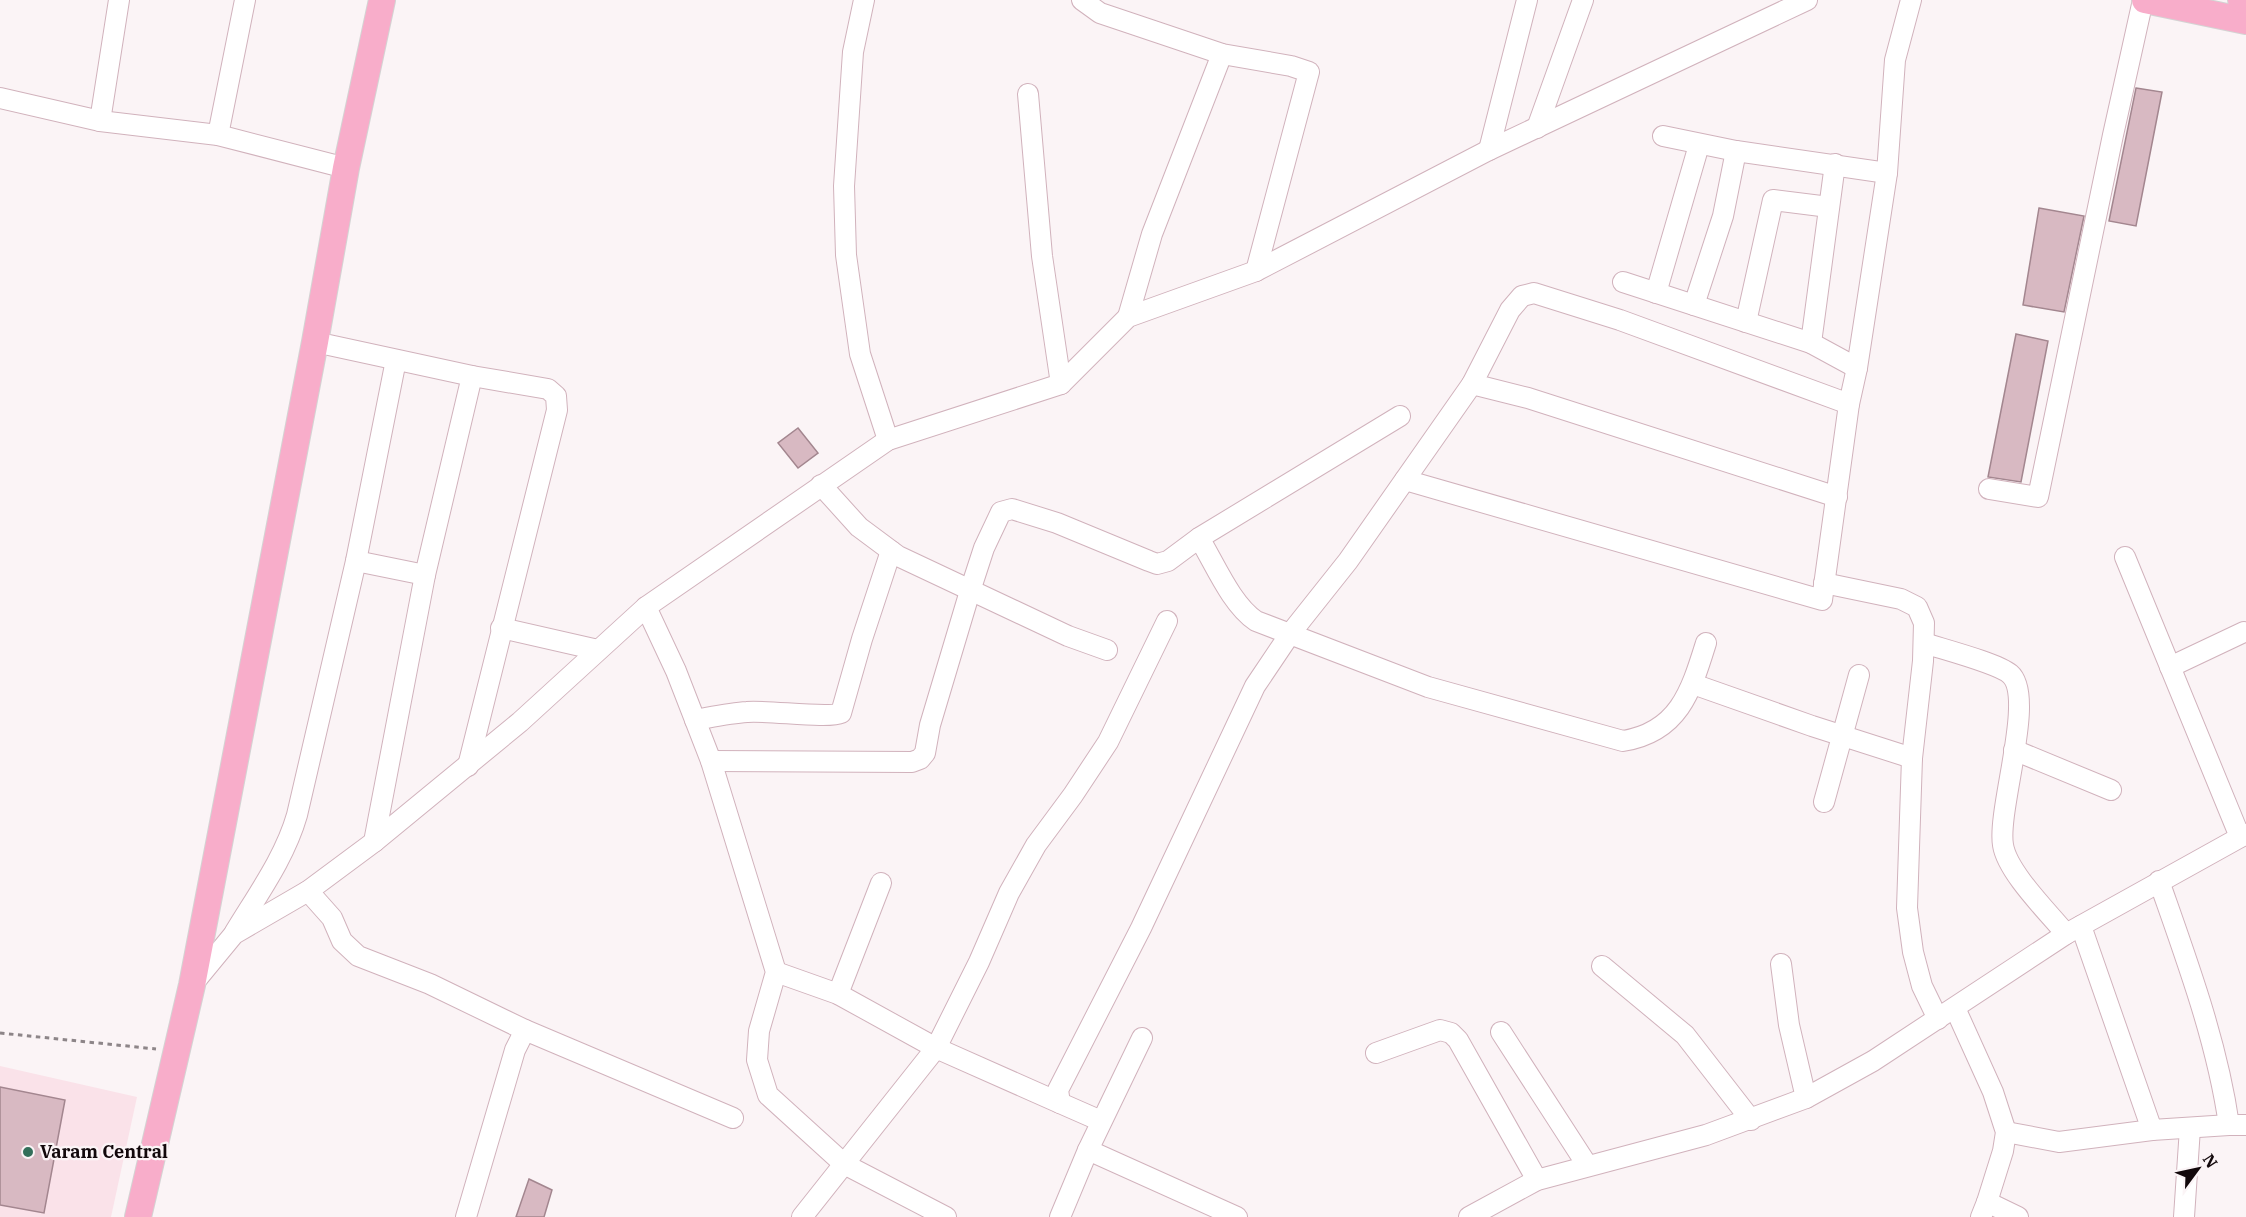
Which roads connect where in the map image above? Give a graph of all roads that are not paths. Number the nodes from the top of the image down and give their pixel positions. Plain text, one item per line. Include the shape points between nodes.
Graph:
1 (119, 0) edge
2 (245, 0) edge
3 (382, 0) edge
4 (864, 0) edge
5 (1082, 0) edge
6 (1527, 0) edge
7 (1583, 0) edge
8 (1807, 0) edge
9 (1911, 0) edge
10 (2144, 0) edge
11 (2241, 0) edge
12 (2246, 1) edge
13 (2246, 21) edge
14 (1222, 54) junction
15 (1028, 94) dead end
16 (0, 98) edge
17 (100, 120) junction
18 (1537, 128) junction
19 (218, 135) junction
20 (1663, 136) dead end
21 (1698, 145) junction
22 (1489, 150) junction
23 (1736, 151) junction
24 (1835, 164) junction
25 (346, 168) junction
26 (1887, 173) junction
27 (1829, 207) junction
28 (1256, 271) junction
29 (1623, 282) dead end
30 (1656, 293) junction
31 (1694, 305) junction
32 (1128, 317) junction
33 (1746, 322) junction
34 (315, 342) junction
35 (1811, 343) junction
36 (396, 360) junction
37 (1857, 368) junction
38 (472, 376) junction
39 (1061, 384) junction
40 (1472, 384) junction
41 (1849, 404) junction
42 (1400, 416) dead end
43 (888, 440) junction
44 (1405, 480) junction
45 (821, 485) junction
46 (1989, 489) dead end
47 (1837, 497) junction
48 (1199, 538) junction
49 (891, 550) junction
50 (2125, 557) dead end
51 (356, 561) junction
52 (425, 575) junction
53 (1824, 583) junction
54 (970, 591) junction
55 (646, 607) junction
56 (1167, 621) dead end
57 (501, 628) junction
58 (2244, 632) dead end
59 (1290, 634) junction
60 (1707, 643) dead end
61 (1924, 643) junction
62 (598, 650) junction
63 (1107, 650) dead end
64 (2170, 667) junction
65 (1859, 675) dead end
66 (1693, 684) junction
67 (695, 720) junction
68 (1843, 735) junction
69 (2014, 750) junction
70 (1912, 758) junction
71 (711, 761) junction
72 (468, 766) junction
73 (2111, 790) dead end
74 (1824, 802) dead end
75 (2243, 836) edge
76 (374, 842) junction
77 (2159, 881) junction
78 (881, 883) dead end
79 (308, 891) junction
80 (2074, 930) junction
81 (234, 934) junction
82 (1781, 964) dead end
83 (1602, 966) dead end
84 (776, 972) junction
85 (192, 985) junction
86 (838, 994) junction
87 (1947, 1014) junction
88 (525, 1030) junction
89 (1501, 1032) dead end
90 (1142, 1038) dead end
91 (936, 1048) junction
92 (1376, 1053) dead end
93 (1806, 1098) junction
94 (1060, 1103) junction
95 (734, 1118) dead end
96 (1751, 1120) junction
97 (1101, 1121) junction
98 (2238, 1125) edge
99 (2190, 1128) junction
100 (2152, 1130) junction
101 (2006, 1132) junction
102 (1088, 1150) junction
103 (844, 1164) junction
104 (1587, 1165) junction
105 (1537, 1180) junction
106 (1984, 1209) edge
107 (138, 1217) edge
108 (466, 1217) edge
109 (802, 1217) edge
110 (946, 1217) edge
111 (1060, 1217) edge
112 (1237, 1217) edge
113 (1469, 1217) edge
114 (2018, 1217) edge
115 (2184, 1217) edge

1 - 17 street
2 - 19 street
3 - 25 main road
4 - 43 street via 853,52 844,186 846,255 860,354
5 - 14 street via 1100,13
6 - 22 street
7 - 18 street
8 - 18 street
9 - 26 street via 1895,60
10 - 13 main road
10 - 46 street via 2038,496
11 - 12 main road
14 - 28 street via 1309,72
14 - 32 street via 1152,234
15 - 39 street via 1042,256
16 - 17 street
17 - 19 street
18 - 22 street
19 - 25 street
20 - 21 street
21 - 23 street
21 - 30 street
22 - 28 street
23 - 24 street
23 - 31 street via 1723,216
24 - 26 street
24 - 27 street
25 - 34 main road
26 - 37 street
27 - 33 street via 1773,200
27 - 35 street
28 - 32 street
29 - 30 street
30 - 31 street
31 - 33 street
32 - 39 street
33 - 35 street
34 - 36 street
34 - 85 main road
35 - 37 street
36 - 38 street
36 - 51 street
37 - 41 street
38 - 52 street
38 - 57 street via 548,389 556,396 557,410
39 - 43 street
40 - 41 street via 1510,310 1522,296 1534,293 1620,320
40 - 44 street
40 - 47 street via 1528,398
41 - 47 street
42 - 48 street
43 - 45 street
44 - 53 street via 1822,600
44 - 59 street
45 - 49 street via 860,527
45 - 55 street
47 - 53 street
48 - 54 street via 1168,561 1157,564 1012,508 1001,512 996,520
48 - 59 street via 1246,614
49 - 54 street
49 - 67 street via 841,713 832,716 745,712
50 - 64 street
51 - 52 street
51 - 81 street via 292,834
52 - 76 street
53 - 61 street via 1886,594 1911,603 1924,623
54 - 63 street
54 - 71 street via 925,753 920,759
55 - 62 street
55 - 67 street
56 - 91 street via 1108,742 1036,844 1014,883
57 - 62 street
57 - 72 street
58 - 64 street
59 - 66 street via 1428,687 1623,741 1664,725 1678,711
59 - 94 street via 1255,686 1141,928 1058,1090
60 - 66 street
61 - 69 street via 2010,674 2020,699
61 - 70 street
62 - 72 street
64 - 75 street
65 - 68 street
66 - 68 street
67 - 71 street
68 - 70 street
68 - 74 street
69 - 73 street
69 - 80 street via 2002,825 2003,846 2018,877
70 - 87 street via 1907,908 1913,952 1922,986
71 - 84 street
72 - 76 street
75 - 77 street
76 - 79 street
77 - 80 street
77 - 98 street via 2192,973
78 - 86 street
79 - 81 street
79 - 88 street via 332,918 342,941 358,956 430,984
80 - 87 street
80 - 100 street
81 - 85 street
82 - 93 street via 1789,1025
83 - 96 street via 1685,1035
84 - 86 street
84 - 103 street via 759,1032 757,1060 768,1095
85 - 107 main road
86 - 91 street
87 - 93 street
87 - 101 street via 1993,1092
88 - 95 street
88 - 108 street via 515,1050
89 - 104 street
90 - 97 street
91 - 94 street
91 - 103 street
92 - 105 street via 1440,1030 1451,1033
93 - 96 street
94 - 97 street
96 - 104 street
97 - 102 street
98 - 99 street
99 - 100 street
99 - 115 street
100 - 101 street via 2059,1142
101 - 106 street
102 - 111 street
102 - 112 street
103 - 109 street
103 - 110 street
104 - 105 street
105 - 113 street
106 - 114 street

